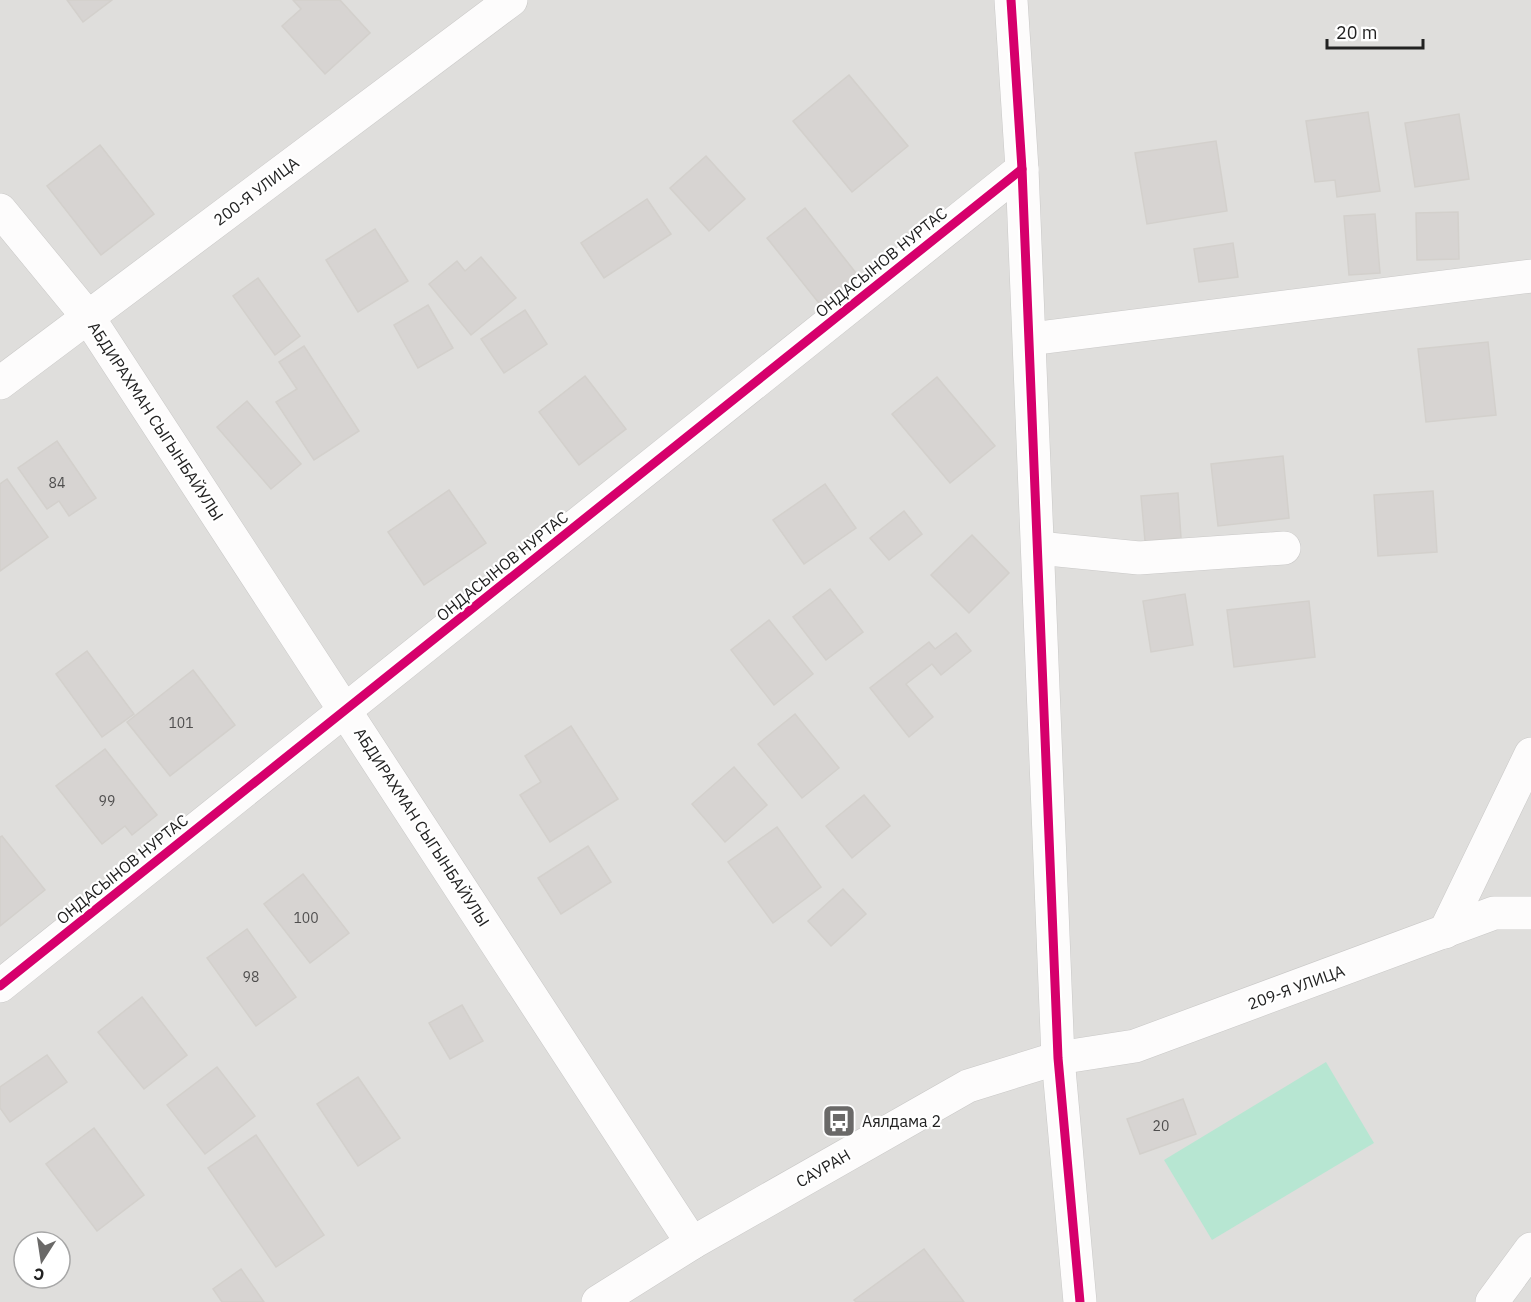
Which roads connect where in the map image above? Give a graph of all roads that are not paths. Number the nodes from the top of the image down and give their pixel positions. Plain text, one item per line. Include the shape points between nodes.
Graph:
1 (511, 0) edge
2 (1011, 0) edge
3 (1022, 169) junction
4 (0, 210) edge
5 (1531, 276) edge
6 (88, 317) junction
7 (1030, 339) junction
8 (0, 382) edge
9 (1038, 548) junction
10 (1284, 548) dead end
11 (345, 710) junction
12 (1531, 754) edge
13 (1531, 914) edge
14 (1445, 932) junction
15 (0, 986) edge
16 (1058, 1058) junction
17 (692, 1243) junction
18 (1531, 1249) edge
19 (598, 1302) edge
20 (1080, 1302) edge
21 (1492, 1302) edge

1 - 6 street, 200-Я УЛИЦА
2 - 3 street
3 - 7 street
3 - 11 street, ОНДАСЫНОВ НУРТАС
4 - 6 street, АБДИРАХМАН СЫГЫНБАЙУЛЫ
5 - 7 street
6 - 8 street, 200-Я УЛИЦА
6 - 11 street, АБДИРАХМАН СЫГЫНБАЙУЛЫ
7 - 9 street
9 - 10 street via 1139,558
9 - 16 street
11 - 15 street, ОНДАСЫНОВ НУРТАС
11 - 17 street, АБДИРАХМАН СЫГЫНБАЙУЛЫ
12 - 14 street
13 - 14 street, 209-Я УЛИЦА via 1494,913
14 - 16 street, 209-Я УЛИЦА via 1135,1046
16 - 17 street, САУРАН via 968,1086
16 - 20 street
17 - 19 street, САУРАН
18 - 21 street

